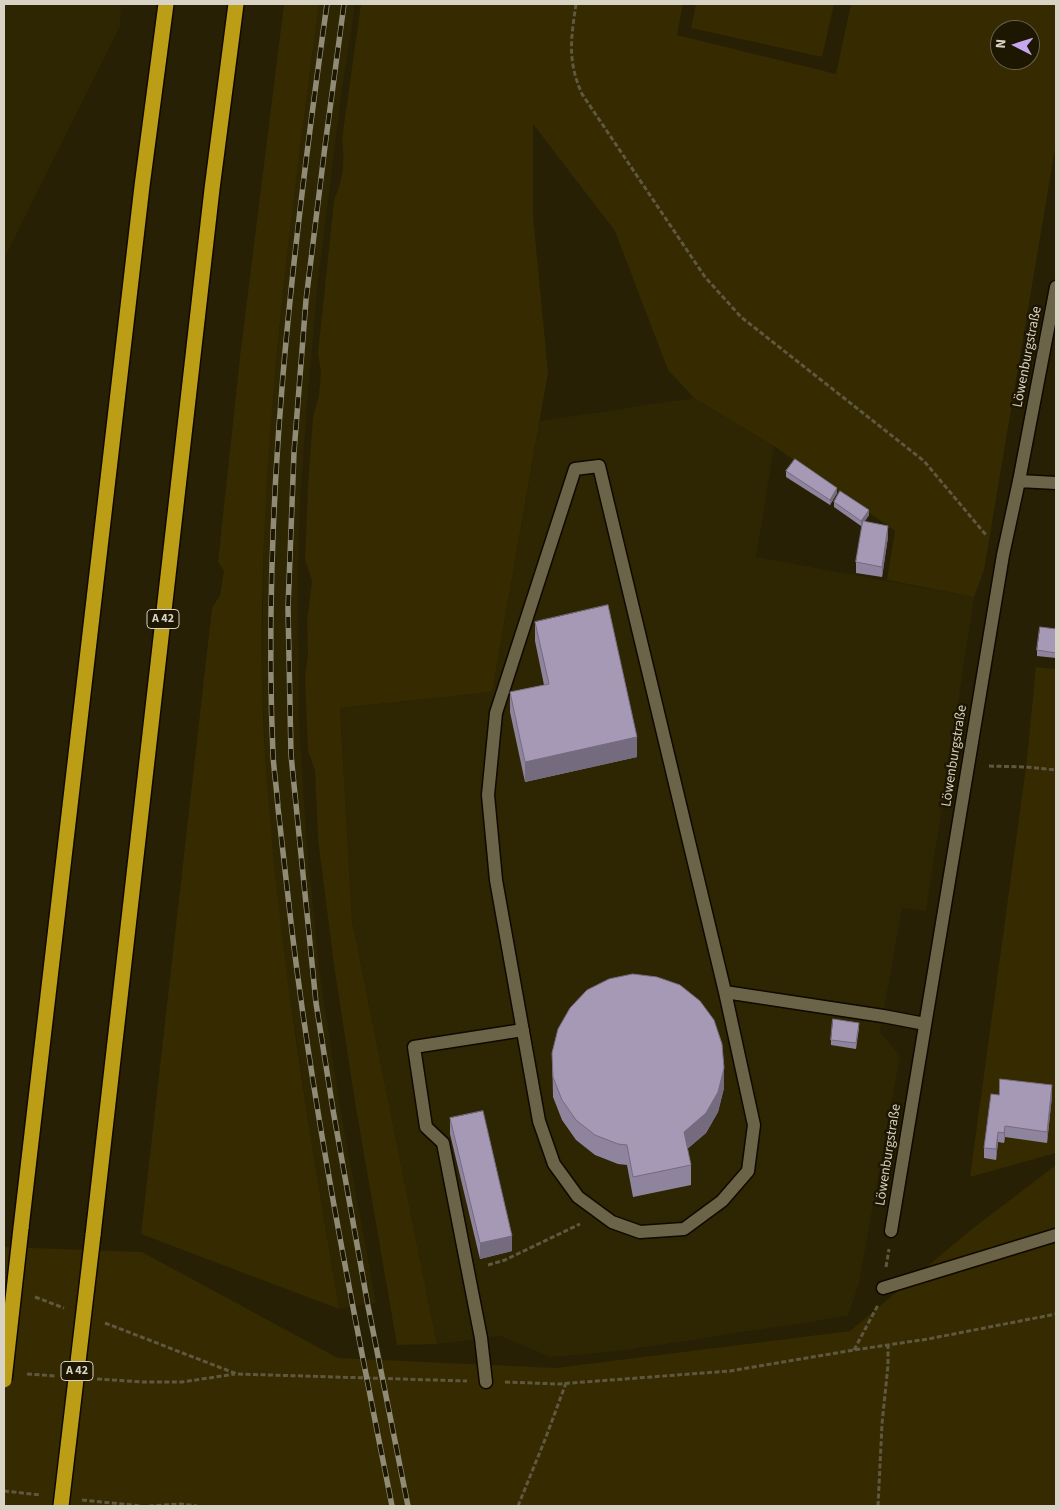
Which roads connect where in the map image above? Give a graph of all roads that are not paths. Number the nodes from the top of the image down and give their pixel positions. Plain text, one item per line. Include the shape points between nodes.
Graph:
1 (166, 4) edge
2 (236, 4) edge
3 (1056, 287) edge
4 (1019, 481) junction
5 (1056, 483) edge
6 (725, 992) junction
7 (926, 1024) junction
8 (523, 1030) junction
9 (891, 1231) dead end
10 (1056, 1235) edge
11 (883, 1288) dead end
12 (4, 1380) edge
13 (486, 1382) road end
14 (61, 1506) edge

1 - 12 highway, bridge via 142,186
2 - 14 highway, A 42, bridge via 209,208
3 - 4 street, Löwenburgstraße
4 - 5 street
4 - 7 street, Löwenburgstraße via 1003,555
6 - 7 street
6 - 8 street via 754,1125 748,1171 722,1201 684,1228 640,1232 612,1222 578,1197 554,1164 539,1121
6 - 8 street via 599,466 575,469 496,713 488,795 496,880
7 - 9 street, Löwenburgstraße
8 - 13 street via 414,1048 426,1127 443,1143 481,1338
10 - 11 street

